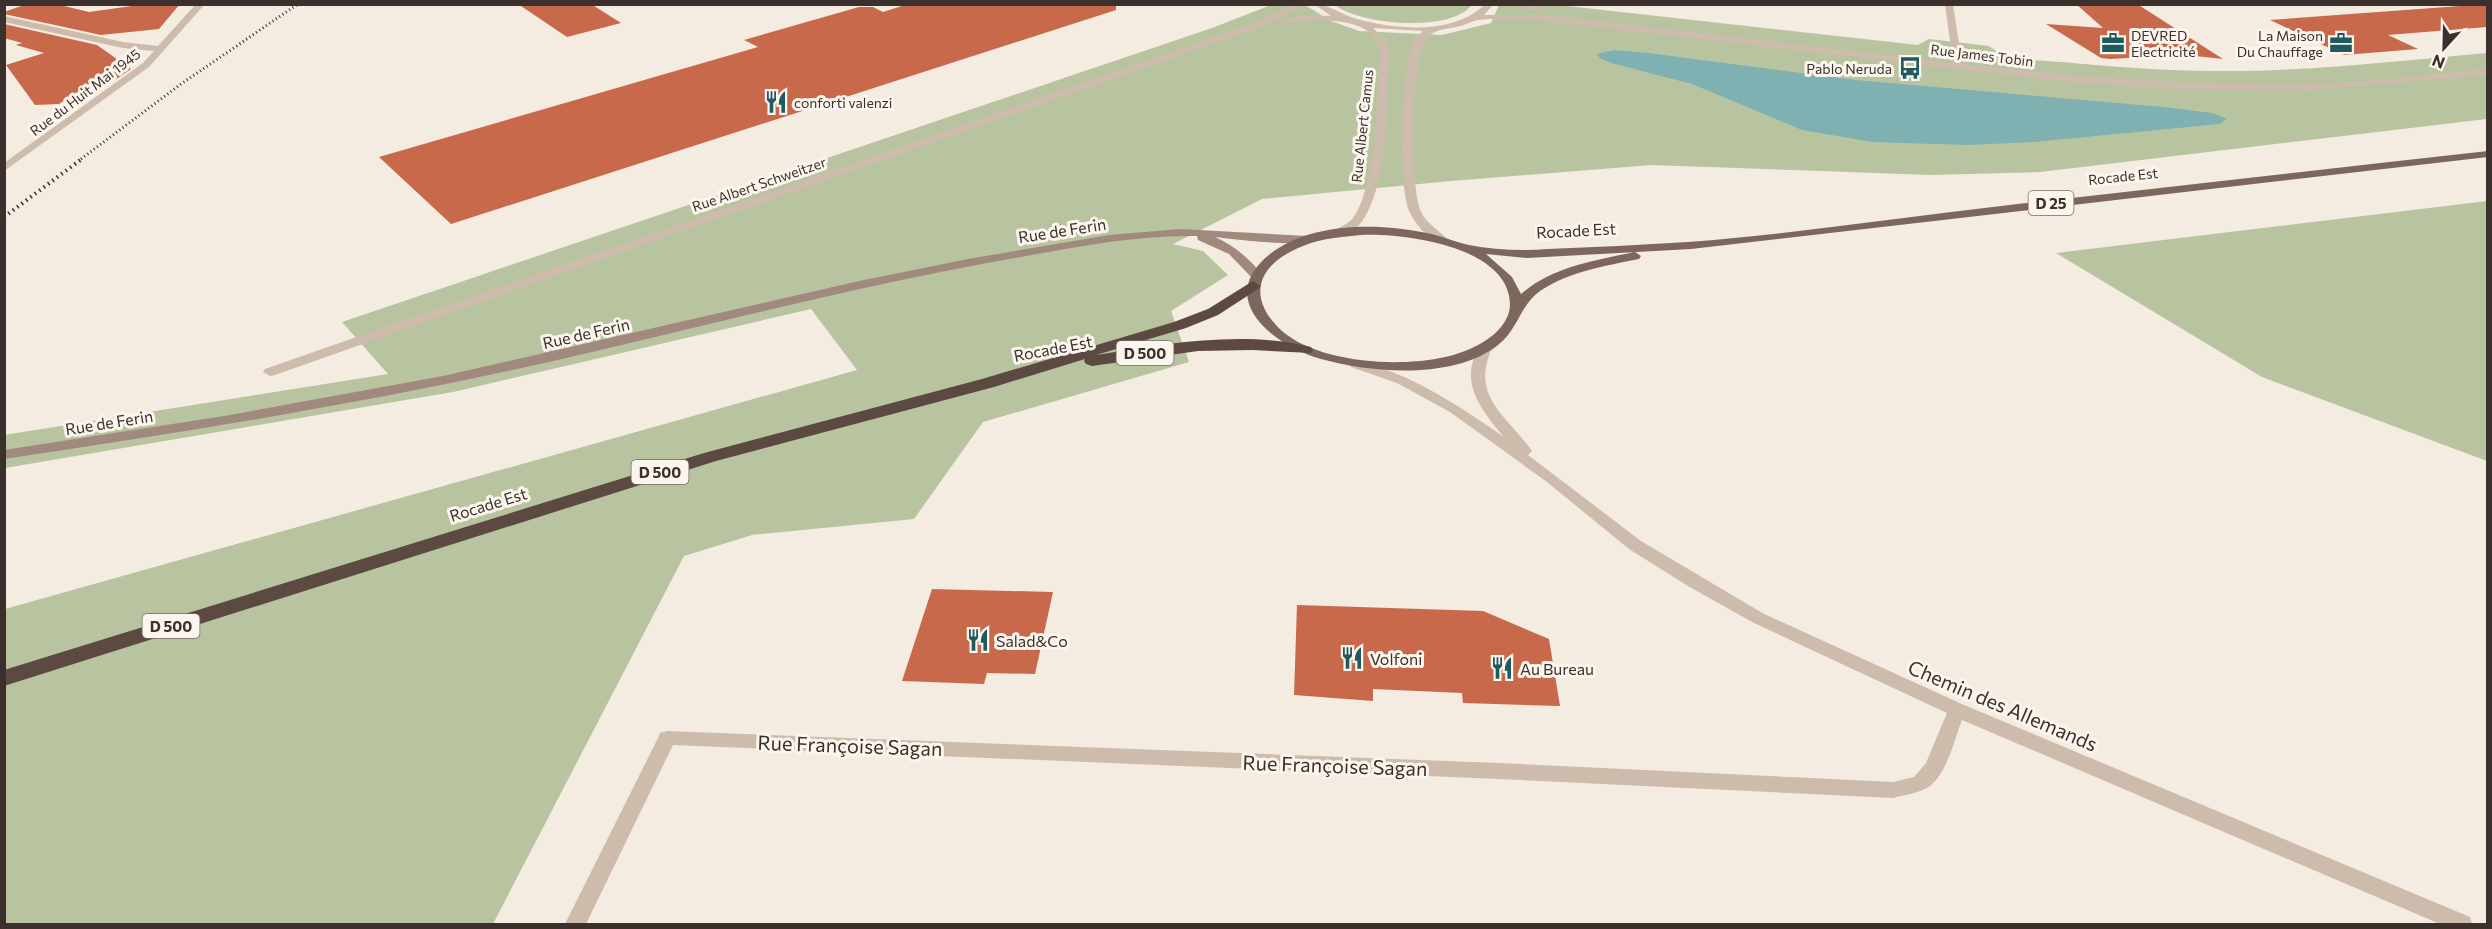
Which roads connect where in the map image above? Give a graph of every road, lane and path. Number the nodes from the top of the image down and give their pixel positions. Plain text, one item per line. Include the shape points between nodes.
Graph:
1 (201, 4) edge
2 (1302, 4) edge
3 (1318, 4) edge
4 (1490, 4) edge
5 (1517, 4) edge
6 (1949, 4) edge
7 (1474, 18) junction
8 (4, 19) edge
9 (1344, 19) junction
10 (1355, 23) junction
11 (1257, 25) junction
12 (1437, 28) junction
13 (161, 49) junction
14 (1958, 62) junction
15 (2487, 63) edge
16 (2487, 72) edge
17 (2487, 154) edge
18 (4, 168) edge
19 (1173, 232) junction
20 (1337, 234) junction
21 (1308, 240) junction
22 (1442, 240) junction
23 (1691, 245) junction
24 (1465, 248) junction
25 (1255, 281) junction
26 (1516, 306) junction
27 (1486, 346) junction
28 (1305, 350) junction
29 (1356, 364) junction
30 (270, 372) dead end
31 (988, 382) junction
32 (4, 456) edge
33 (1552, 479) junction
34 (4, 678) edge
35 (1957, 710) junction
36 (575, 924) edge
37 (2462, 924) edge

1 - 13 street, Rue du Huit Mai 1945
2 - 11 street, Rue Albert Schweitzer
3 - 9 street
4 - 7 street
5 - 14 street, Rue James Tobin
6 - 14 street
7 - 12 street
7 - 14 street, Rue James Tobin via 1547,18
8 - 13 street via 123,45
9 - 10 street
9 - 11 street, Rue Albert Schweitzer via 1306,18
10 - 12 street via 1395,29
10 - 20 street, Rue Albert Camus via 1381,38 1385,53 1371,190 1360,217
11 - 30 street, Rue Albert Schweitzer
12 - 22 street via 1421,37 1413,58 1408,167 1414,208 1424,225
13 - 18 street, Rue du Huit Mai 1945 via 138,72
14 - 15 street, Rue James Tobin via 2205,80 2311,78
14 - 16 street, Rue James Tobin via 2105,82 2233,88 2318,87
17 - 23 main road, Rocade Est / D 25
19 - 21 street, Rue de Ferin
19 - 25 street, Rue de Ferin via 1220,243 1239,256
19 - 32 street, Rue de Ferin via 936,268 472,374 296,408
20 - 21 main road
20 - 22 main road via 1390,231
21 - 25 main road via 1276,256
22 - 24 main road
23 - 24 main road, Rocade Est / D 25 via 1527,254
23 - 26 main road, Rocade Est / D 25 via 1559,275 1527,293
24 - 26 main road via 1493,264 1506,278
25 - 28 main road via 1254,303 1263,320 1280,336
25 - 31 highway, Rocade Est / D 500 via 1223,306 1192,321
26 - 27 main road via 1508,328
27 - 29 main road via 1457,359 1428,365
27 - 33 street, Chemin des Allemands via 1477,374 1487,403 1511,438
28 - 29 main road
28 - 31 highway, Rocade Est / D 500 via 1260,344 1212,345 1092,361
29 - 33 street, Chemin des Allemands via 1402,380 1436,398
31 - 34 highway, Rocade Est / D 500 via 711,456
33 - 35 street, Chemin des Allemands via 1635,545 1694,582 1804,641
35 - 36 street, Rue Françoise Sagan via 1927,776 1920,783 1893,790 667,738
35 - 37 street, Chemin des Allemands

